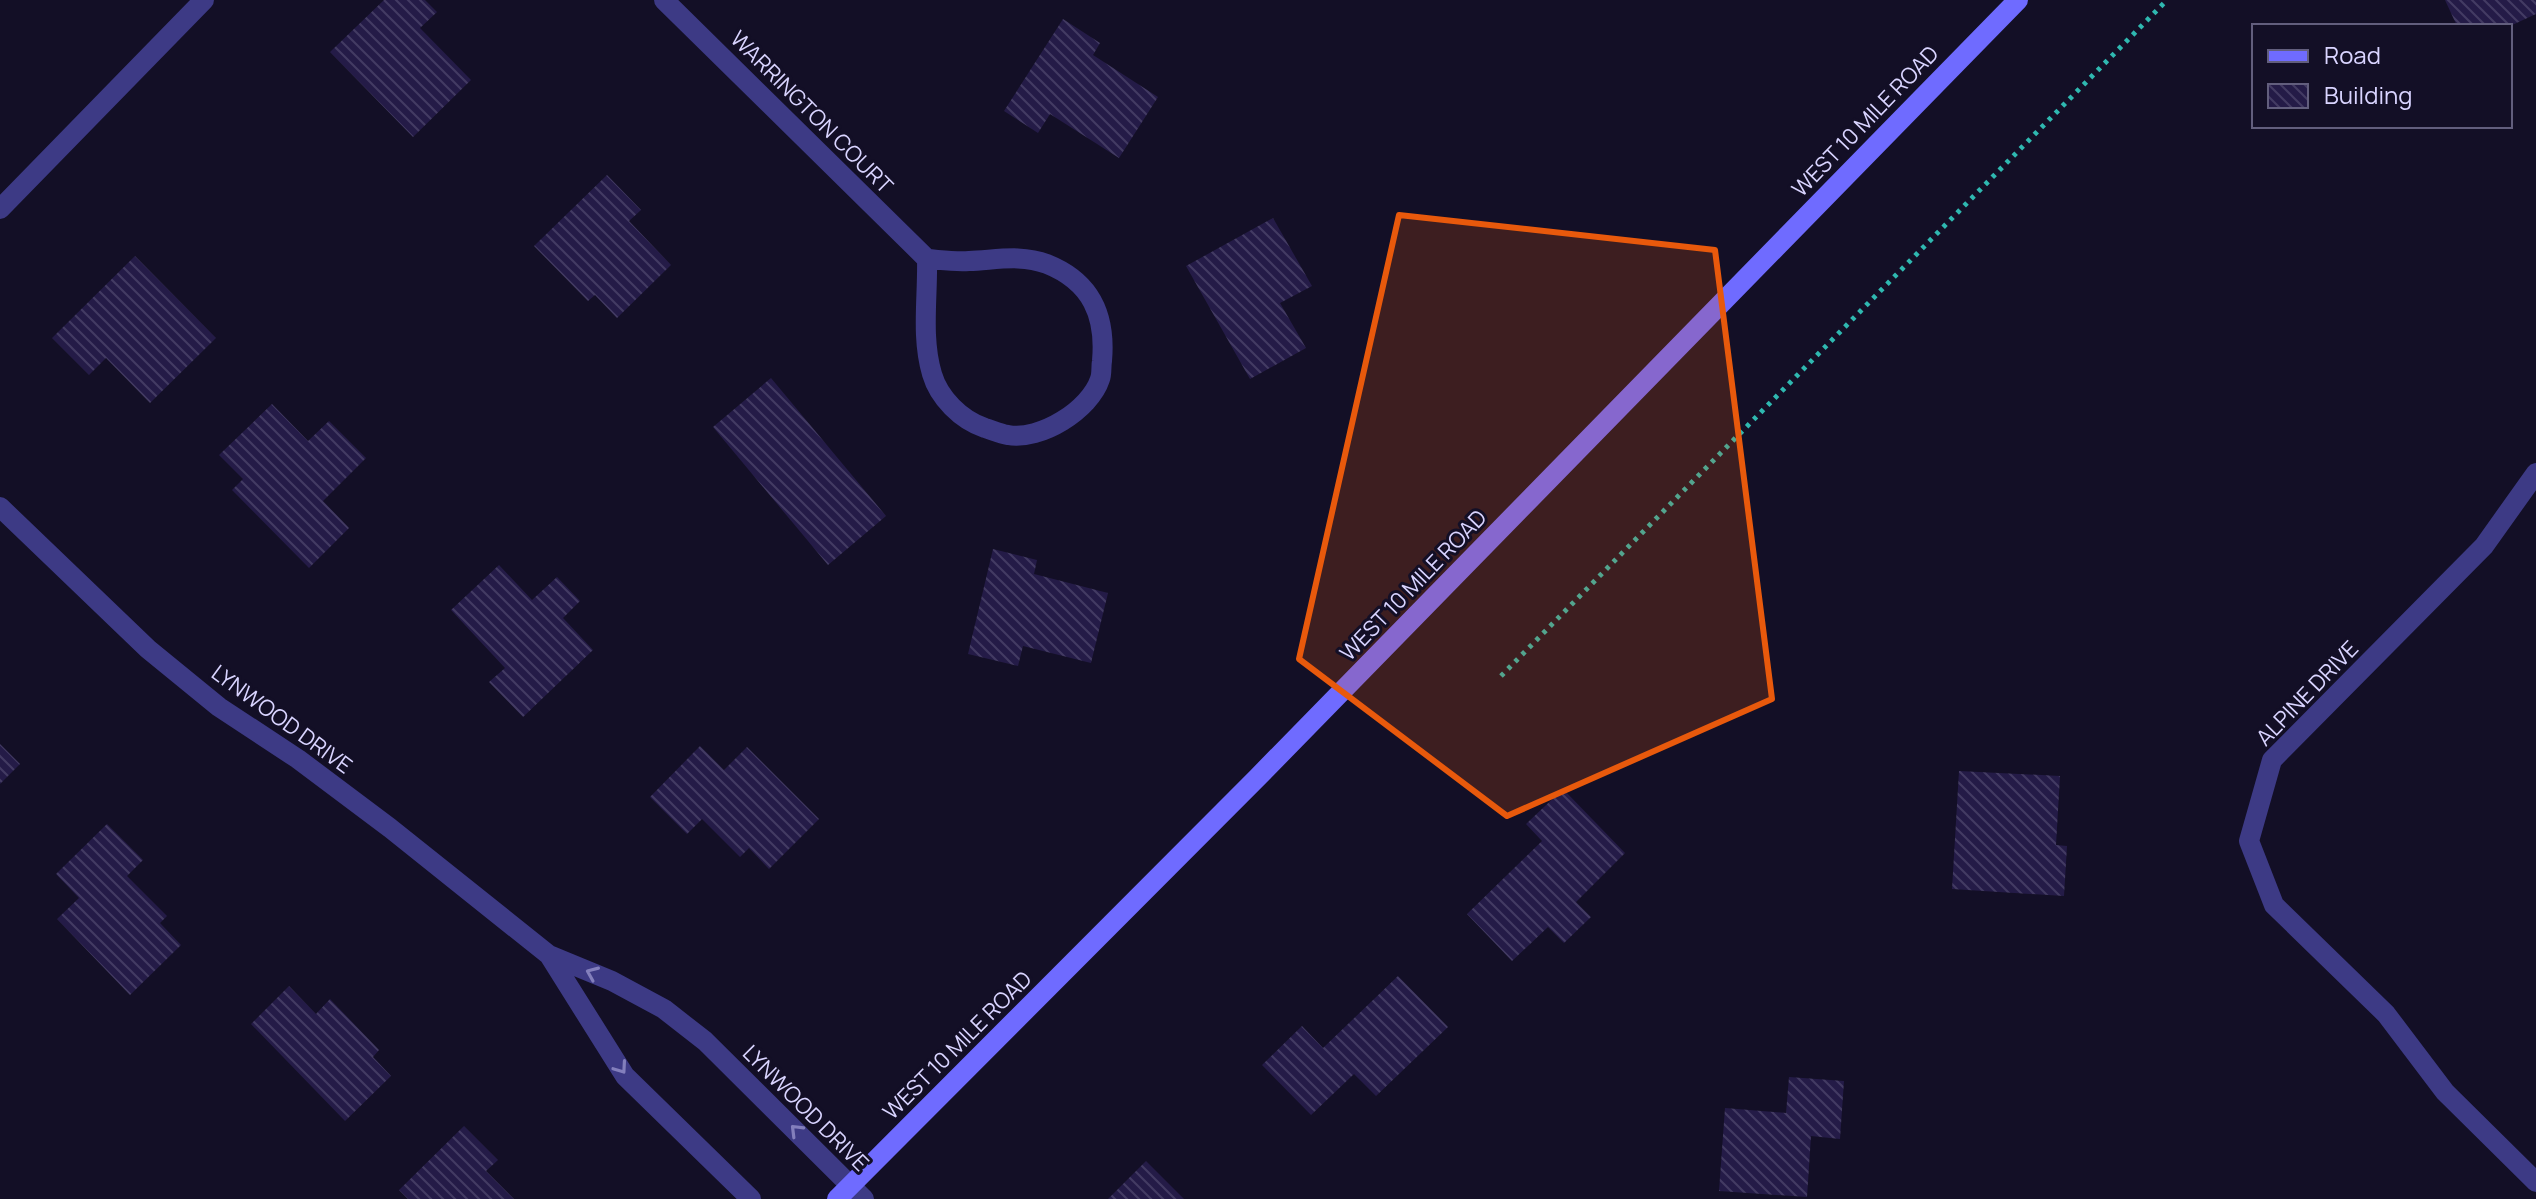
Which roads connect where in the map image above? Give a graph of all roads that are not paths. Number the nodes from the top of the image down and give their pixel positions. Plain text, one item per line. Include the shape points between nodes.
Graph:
1 (204, 0) edge
2 (664, 0) edge
3 (2018, 0) edge
4 (0, 209) edge
5 (927, 259) junction
6 (2536, 473) edge
7 (0, 507) edge
8 (549, 955) junction
9 (2536, 1182) edge
10 (851, 1195) edge
11 (751, 1199) edge

1 - 4 street
2 - 5 street, WARRINGTON COURT
3 - 10 main road, WEST 10 MILE ROAD
5 - 5 street via 1014,257 1047,264 1074,280 1096,305 1104,336 1100,380 1076,413 1044,431 1010,436 973,424 946,402 932,375 925,337
6 - 9 street, ALPINE DRIVE via 2484,546 2272,760 2249,841 2274,905 2386,1014 2445,1092
7 - 8 street, LYNWOOD DRIVE via 148,649 219,707 390,828
10 -> 8 street, LYNWOOD DRIVE via 695,1033 612,981
8 -> 11 street, LYNWOOD DRIVE via 625,1076

